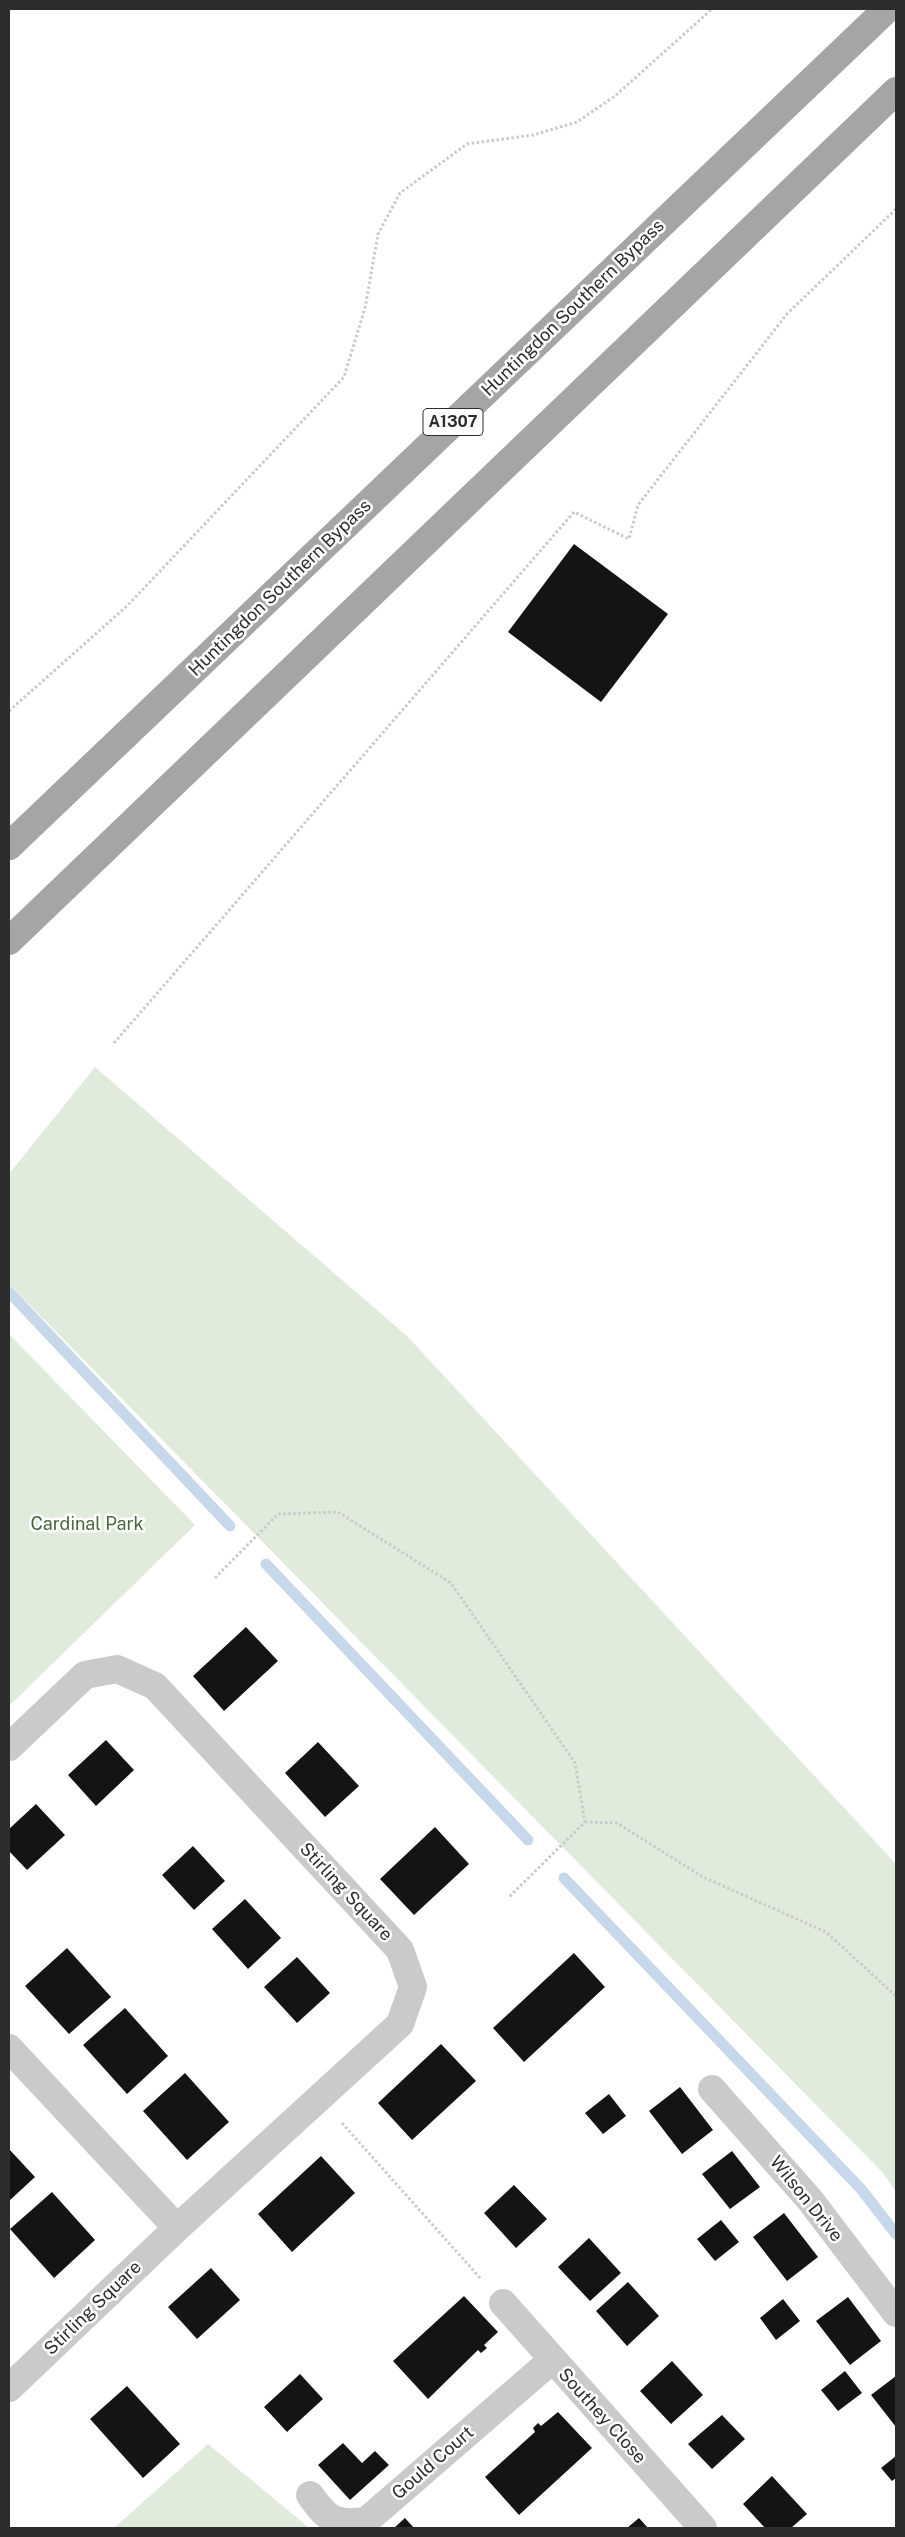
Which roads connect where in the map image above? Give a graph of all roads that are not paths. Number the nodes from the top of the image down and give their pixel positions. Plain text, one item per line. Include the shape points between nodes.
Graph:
1 (887, 9) edge
2 (896, 92) edge
3 (12, 842) edge
4 (57, 894) junction
5 (9, 941) edge
6 (9, 949) edge
7 (9, 1747) edge
8 (9, 2048) edge
9 (712, 2089) dead end
10 (177, 2228) junction
11 (496, 2295) road end
12 (896, 2313) edge
13 (552, 2360) junction
14 (9, 2388) edge
15 (310, 2495) dead end
16 (702, 2528) edge

1 - 3 main road, Huntingdon Southern Bypass / A1307
2 - 4 main road
4 - 5 main road
4 - 6 main road
7 - 10 street, Stirling Square via 85,1675 117,1669 155,1686 400,1950 413,1987 400,2024
8 - 10 street
9 - 12 street, Wilson Drive via 810,2200
10 - 14 street, Stirling Square
11 - 13 street, Southey Close
13 - 15 street, Gould Court via 366,2521 345,2524 324,2515
13 - 16 street, Southey Close

